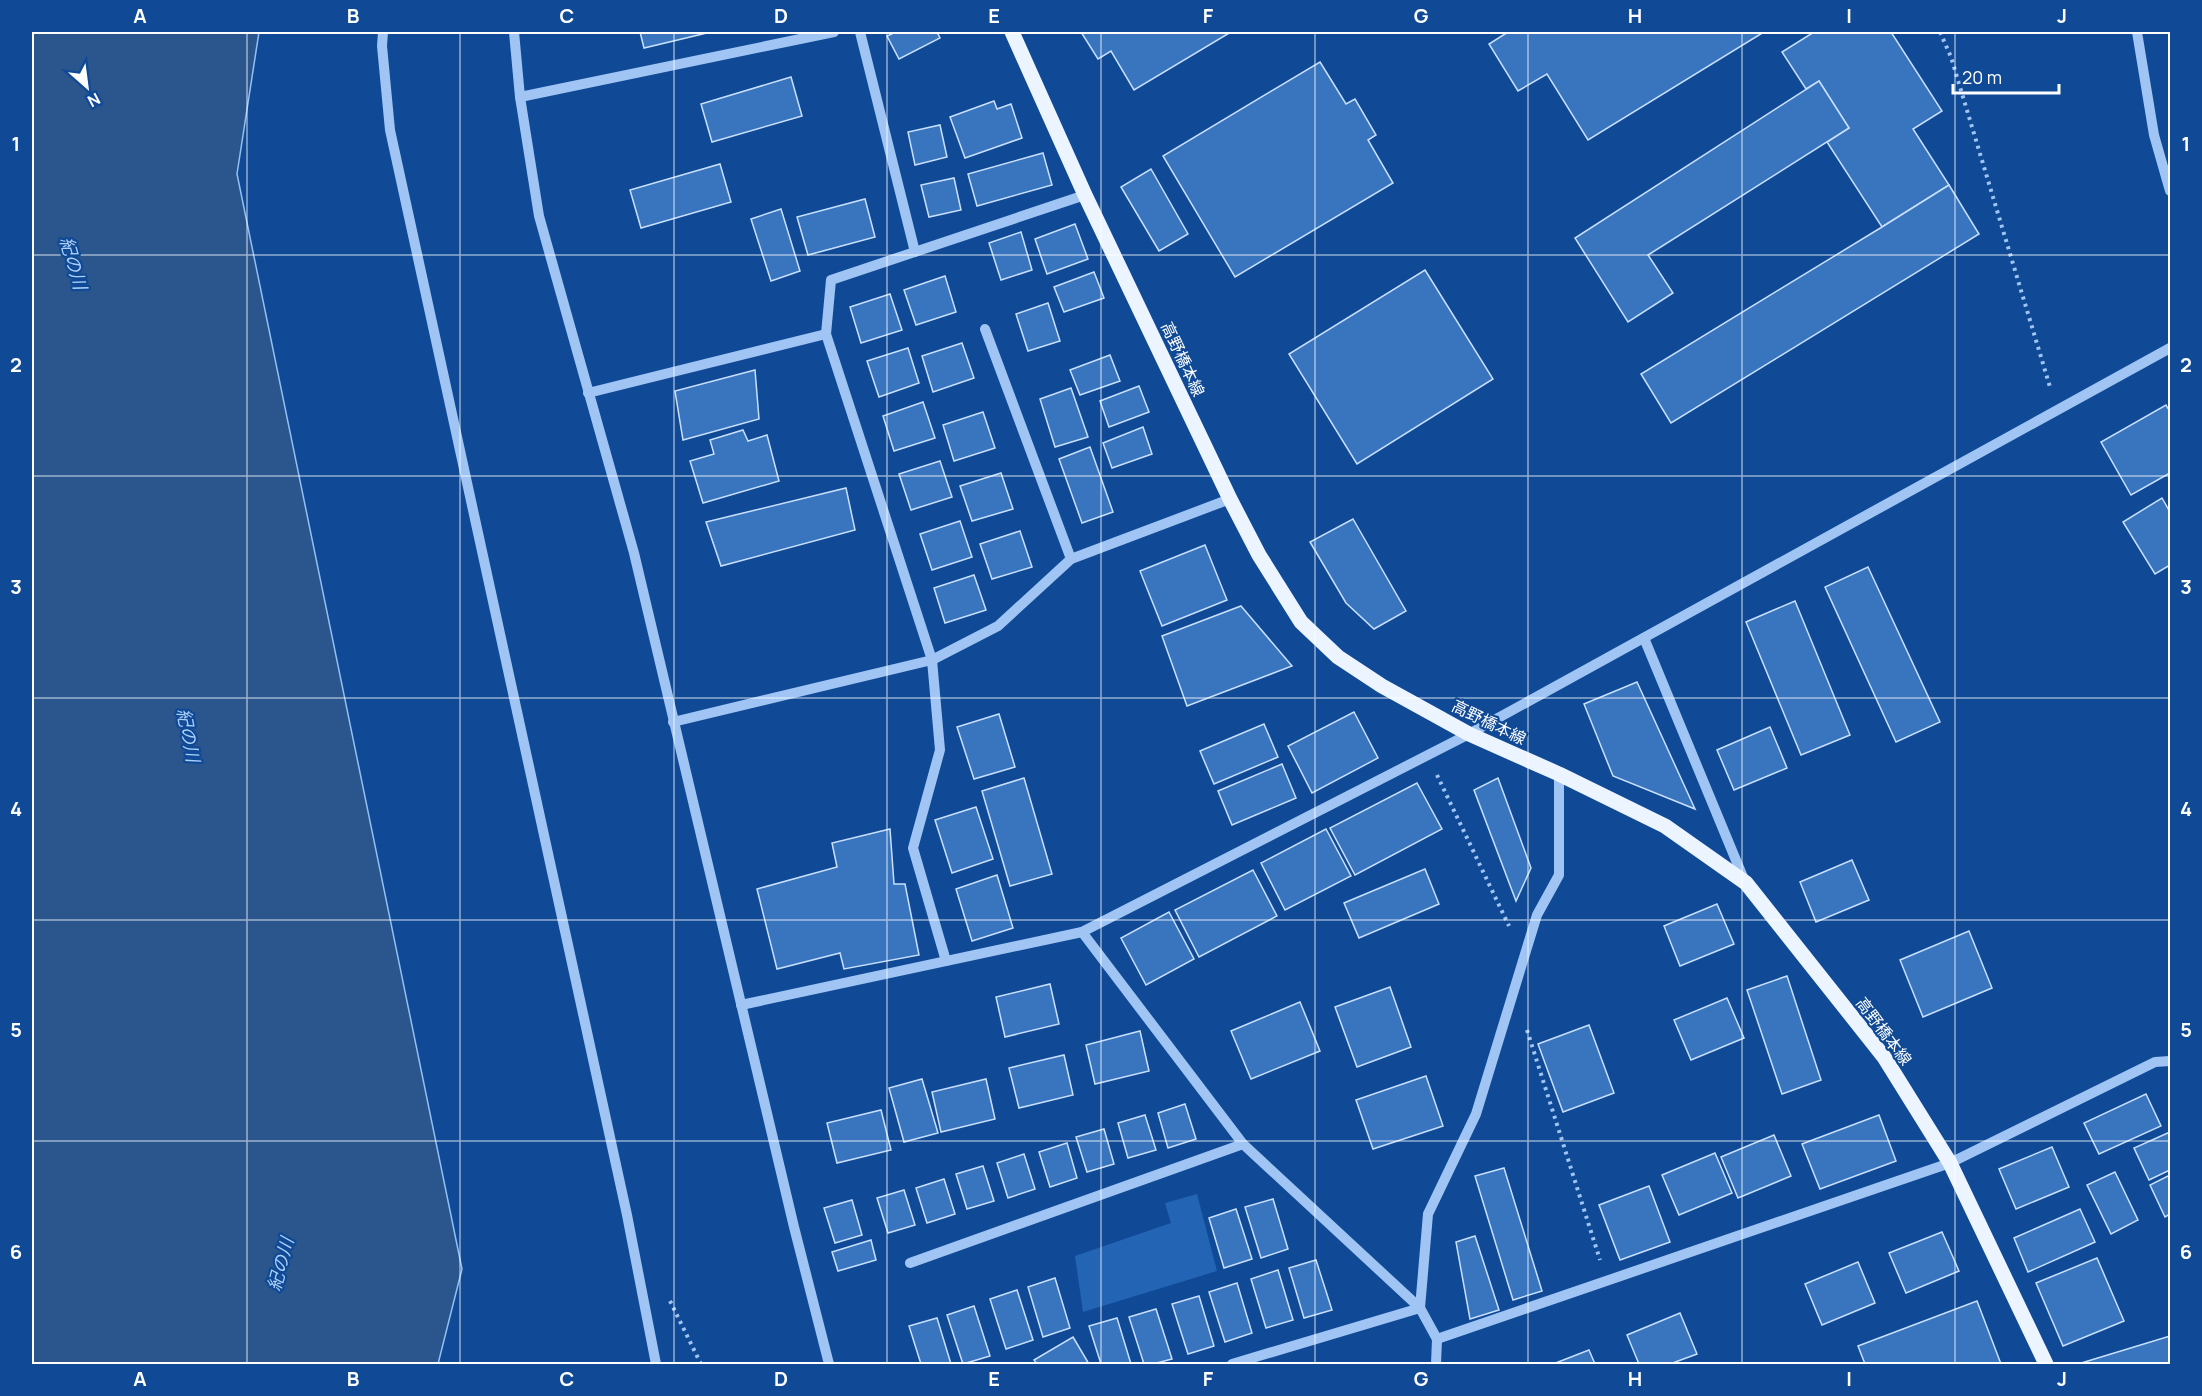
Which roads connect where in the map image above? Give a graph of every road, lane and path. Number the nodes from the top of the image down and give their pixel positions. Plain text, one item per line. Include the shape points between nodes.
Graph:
1 (383, 32) edge
2 (514, 32) edge
3 (834, 32) edge
4 (860, 32) edge
5 (1012, 32) edge
6 (1940, 32) edge
7 (2137, 32) edge
8 (520, 97) junction
9 (2170, 191) edge
10 (1085, 195) junction
11 (915, 252) junction
12 (985, 329) dead end
13 (826, 334) junction
14 (2170, 348) edge
15 (588, 393) junction
16 (2057, 411) junction
17 (1230, 499) junction
18 (1071, 559) junction
19 (1644, 638) junction
20 (932, 660) junction
21 (673, 722) junction
22 (1469, 734) junction
23 (1559, 774) junction
24 (1746, 883) junction
25 (1082, 932) junction
26 (946, 961) junction
27 (741, 1005) junction
28 (2170, 1061) edge
29 (1243, 1144) junction
30 (1950, 1163) junction
31 (910, 1263) dead end
32 (1420, 1308) junction
33 (1437, 1339) junction
34 (656, 1365) edge
35 (829, 1365) edge
36 (1232, 1365) edge
37 (1436, 1365) edge
38 (2046, 1365) edge

1 - 34 street via 390,130 627,1215
2 - 8 street
3 - 8 street
4 - 11 street
5 - 10 main road, 高野橋本線
6 - 16 path via 1951,57
7 - 9 street via 2154,135
8 - 15 street via 539,216
10 - 11 street
10 - 17 main road, 高野橋本線
11 - 13 street via 831,280
12 - 18 street
13 - 15 street
13 - 20 street
14 - 16 street
15 - 21 street via 634,553
16 - 19 street
17 - 18 street
17 - 22 main road, 高野橋本線 via 1301,622 1347,663
18 - 20 street via 998,626
19 - 22 street
19 - 24 street
20 - 21 street
20 - 26 street via 940,750 913,848
21 - 27 street
22 - 23 main road, 高野橋本線
22 - 25 street
23 - 24 main road, 高野橋本線 via 1665,826
23 - 32 street via 1559,875 1538,915 1476,1114 1428,1214
24 - 30 main road, 高野橋本線 via 1884,1057
25 - 26 street
25 - 29 street
26 - 27 street
27 - 35 street
28 - 30 street via 2155,1062
29 - 31 street
29 - 32 street
30 - 33 street
30 - 38 main road, 高野橋本線
32 - 33 street
32 - 36 street
33 - 37 street

